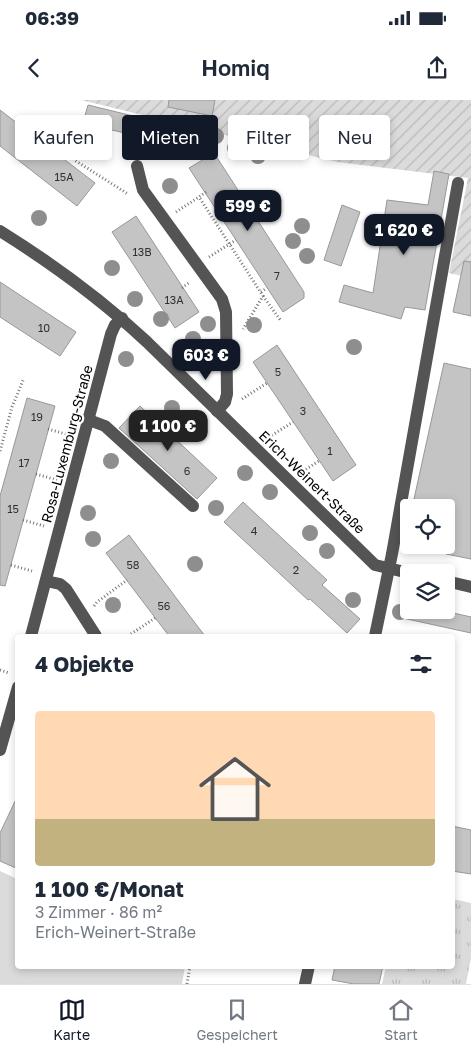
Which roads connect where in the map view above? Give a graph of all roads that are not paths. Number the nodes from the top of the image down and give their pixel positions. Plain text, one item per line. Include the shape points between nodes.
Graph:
1 (137, 166) dead end
2 (458, 183) dead end
3 (0, 231) edge
4 (122, 318) junction
5 (218, 411) junction
6 (89, 420) junction
7 (193, 506) dead end
8 (389, 568) junction
9 (400, 571) edge
10 (46, 581) junction
11 (455, 583) edge
12 (471, 587) edge
13 (32, 634) edge
14 (95, 634) edge
15 (375, 634) edge
16 (15, 697) edge
17 (0, 750) edge
18 (308, 969) edge
19 (305, 984) edge

1 - 5 street via 143,190 222,299 226,312 227,394
2 - 8 street
3 - 4 street, Erich-Weinert-Straße via 58,269
4 - 5 street, Erich-Weinert-Straße
4 - 6 street, Rosa-Luxemburg-Straße via 111,334
5 - 8 street, Erich-Weinert-Straße via 375,564
6 - 7 street via 105,426
6 - 10 street, Rosa-Luxemburg-Straße
8 - 9 street, Erich-Weinert-Straße
8 - 15 street
10 - 13 street, Rosa-Luxemburg-Straße
10 - 14 street via 66,589
11 - 12 street
16 - 17 street
18 - 19 street

